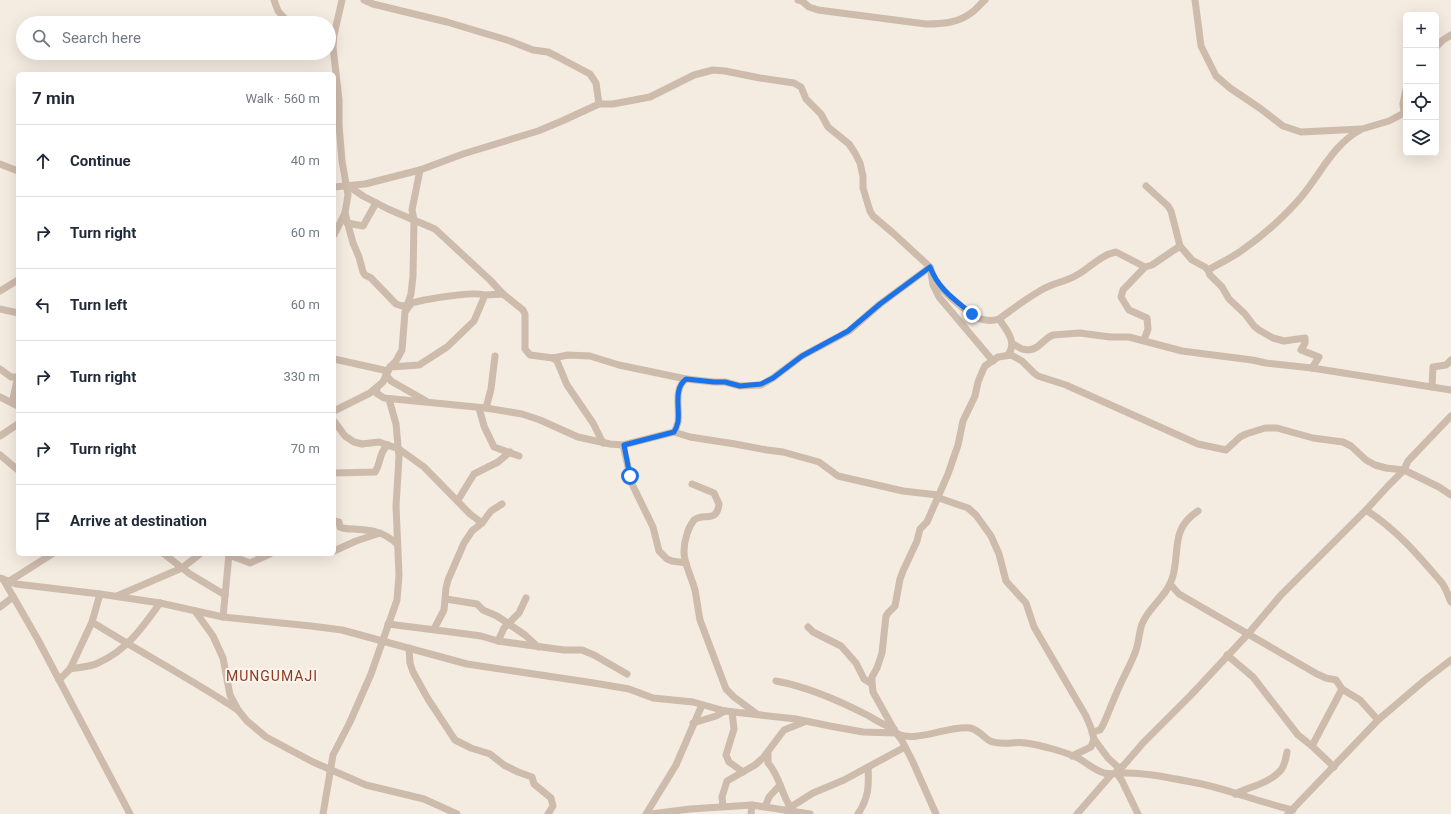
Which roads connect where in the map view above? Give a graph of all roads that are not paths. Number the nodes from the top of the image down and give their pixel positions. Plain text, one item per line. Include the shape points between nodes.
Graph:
1 (274, 0) edge
2 (342, 0) edge
3 (364, 0) edge
4 (798, 0) edge
5 (985, 0) edge
6 (1195, 0) edge
7 (283, 16) edge
8 (336, 22) edge
9 (1451, 35) edge
10 (1439, 44) edge
11 (334, 60) edge
12 (335, 72) edge
13 (336, 78) edge
14 (599, 104) junction
15 (1403, 114) edge
16 (1362, 129) junction
17 (0, 164) edge
18 (16, 170) edge
19 (420, 170) junction
20 (347, 185) junction
21 (1146, 186) dead end
22 (336, 187) edge
23 (376, 203) junction
24 (345, 213) junction
25 (414, 220) junction
26 (347, 223) junction
27 (336, 231) edge
28 (1180, 246) junction
29 (930, 267) junction
30 (1145, 267) junction
31 (1208, 270) junction
32 (16, 281) edge
33 (0, 291) edge
34 (503, 294) junction
35 (484, 295) junction
36 (409, 304) junction
37 (0, 309) edge
38 (16, 313) edge
39 (999, 319) junction
40 (1144, 340) junction
41 (1013, 344) junction
42 (1011, 355) junction
43 (495, 356) dead end
44 (553, 358) junction
45 (336, 359) edge
46 (1451, 360) edge
47 (993, 361) junction
48 (1312, 368) junction
49 (0, 369) edge
50 (388, 371) junction
51 (16, 377) edge
52 (686, 379) junction
53 (1432, 387) junction
54 (377, 388) junction
55 (1451, 390) edge
56 (0, 397) edge
57 (389, 399) junction
58 (427, 402) junction
59 (15, 404) edge
60 (483, 408) junction
61 (336, 410) edge
62 (1451, 416) edge
63 (336, 424) edge
64 (16, 425) edge
65 (674, 432) junction
66 (0, 436) edge
67 (603, 443) junction
68 (388, 445) junction
69 (624, 445) junction
70 (398, 448) junction
71 (510, 452) junction
72 (0, 455) edge
73 (520, 456) dead end
74 (16, 468) edge
75 (1404, 470) junction
76 (336, 473) edge
77 (692, 484) dead end
78 (938, 495) junction
79 (1451, 495) edge
80 (458, 500) junction
81 (502, 504) dead end
82 (1366, 510) junction
83 (1198, 511) dead end
84 (336, 522) edge
85 (482, 523) junction
86 (382, 533) junction
87 (397, 544) junction
88 (336, 550) edge
89 (48, 556) edge
90 (167, 556) edge
91 (197, 556) edge
92 (229, 556) edge
93 (232, 556) edge
94 (266, 556) edge
95 (686, 564) junction
96 (182, 568) junction
97 (3, 580) edge
98 (1170, 584) junction
99 (100, 594) junction
100 (225, 595) junction
101 (117, 596) junction
102 (13, 597) junction
103 (526, 598) dead end
104 (446, 599) junction
105 (1451, 602) edge
106 (160, 603) junction
107 (0, 607) edge
108 (195, 611) junction
109 (223, 617) junction
110 (92, 622) junction
111 (388, 624) junction
112 (507, 624) junction
113 (808, 627) dead end
114 (434, 629) junction
115 (1248, 634) junction
116 (383, 640) junction
117 (498, 641) junction
118 (127, 644) junction
119 (538, 646) junction
120 (409, 648) junction
121 (1227, 655) junction
122 (1451, 660) edge
123 (70, 669) junction
124 (627, 674) dead end
125 (59, 680) junction
126 (776, 681) dead end
127 (872, 684) junction
128 (1342, 689) junction
129 (702, 705) junction
130 (238, 710) junction
131 (728, 712) junction
132 (757, 714) junction
133 (1378, 720) junction
134 (804, 722) dead end
135 (693, 723) junction
136 (895, 732) junction
137 (1094, 736) junction
138 (1312, 746) junction
139 (905, 747) junction
140 (769, 752) junction
141 (1287, 752) dead end
142 (1072, 756) junction
143 (868, 767) junction
144 (1334, 767) junction
145 (331, 769) junction
146 (742, 772) junction
147 (1115, 772) junction
148 (780, 785) junction
149 (1235, 794) junction
150 (752, 805) junction
151 (718, 809) edge
152 (768, 809) edge
153 (788, 809) junction
154 (1290, 812) edge
155 (130, 814) edge
156 (323, 814) edge
157 (457, 814) edge
158 (548, 814) edge
159 (646, 814) edge
160 (651, 814) edge
161 (751, 814) edge
162 (810, 814) edge
163 (858, 814) edge
164 (936, 814) edge
165 (1077, 814) edge
166 (1138, 814) edge

1 - 7 street
2 - 8 street
3 - 14 street via 447,22 533,50 548,52 590,74 596,83
4 - 5 street via 818,10 926,24 954,22 971,14
6 - 16 street via 1201,46 1216,76 1230,88 1283,126 1293,130 1310,132
9 - 10 street
11 - 12 street
13 - 20 street via 343,174
14 - 19 street via 538,131
14 - 29 street via 614,104 650,96 694,75 713,70 794,82 801,87 806,99 821,114 828,127 849,144 855,153 860,163 863,188 873,216
15 - 16 street
16 - 31 street via 1338,147 1302,196 1280,219 1245,249
17 - 18 street
19 - 20 street via 365,184
19 - 25 street via 412,210
20 - 22 street
20 - 23 street
20 - 24 street
21 - 28 street via 1171,211
23 - 25 street
23 - 26 street via 363,226
24 - 26 street
24 - 27 street
25 - 34 street via 435,229
25 - 36 street via 413,276
26 - 36 street via 363,272 396,304
28 - 30 street
28 - 31 street via 1192,260
29 - 39 street via 942,289 972,314 985,320
29 - 47 street via 935,291
29 - 52 street via 848,331 802,356 761,384 740,386 725,382
30 - 39 street via 1116,252 1113,253 1100,258 1074,276 1035,294
30 - 40 street via 1123,290 1121,296 1130,310 1147,318 1148,329
31 - 48 street via 1229,299 1259,330 1284,341 1305,338 1302,350 1319,357
32 - 33 street
34 - 35 street
34 - 44 street via 525,314 526,352 530,355
35 - 36 street via 469,294
35 - 50 street via 474,322 447,347 419,365
36 - 50 street via 405,312 402,350
37 - 38 street
39 - 41 street
40 - 41 street via 1080,333 1053,335 1033,349 1022,349
40 - 48 street via 1182,351
41 - 42 street via 1009,353
42 - 47 street via 998,357
42 - 75 street via 1022,361 1038,376 1066,385 1198,444 1226,450 1240,437 1268,427 1343,442 1375,465
43 - 60 street via 491,389
44 - 52 street via 568,355 590,356
44 - 67 street
45 - 50 street
46 - 53 street via 1446,365 1433,367
47 - 78 street via 985,366 980,376 976,396 963,421 958,445
48 - 53 street
49 - 51 street via 11,377
50 - 54 street
50 - 58 street via 391,381
52 - 65 street via 681,383 679,390 678,424
53 - 55 street
54 - 57 street via 376,393
54 - 61 street
56 - 59 street
57 - 58 street
57 - 70 street via 396,424
58 - 60 street
60 - 67 street via 530,416 578,437
60 - 71 street via 484,426 494,447
62 - 75 street via 1408,461
63 - 68 street via 354,442 379,442
64 - 66 street
65 - 69 street
65 - 78 street via 695,438 783,452 819,462 838,476 903,491
67 - 69 street
68 - 70 street
68 - 76 street via 383,450 375,472
69 - 95 street via 632,484 653,527 659,551 672,562
70 - 80 street via 424,467
70 - 87 street via 400,465
71 - 73 street
71 - 80 street via 498,462 474,474
72 - 74 street
75 - 79 street
75 - 82 street
77 - 95 street via 714,493 719,506 713,516 698,518 692,523 683,548
78 - 127 street via 927,522 920,529 903,571 896,605 886,616 882,653 872,677
78 - 137 street via 939,498 968,508 987,529 999,554 1006,580 1026,603 1034,626 1086,716
80 - 85 street
81 - 85 street via 491,511
82 - 105 street via 1389,527 1415,552 1442,583
82 - 115 street via 1281,596
83 - 98 street via 1189,517 1178,539 1176,562
84 - 86 street via 344,529
85 - 104 street via 472,531 461,549 447,584
86 - 87 street
86 - 88 street
87 - 111 street via 397,600
89 - 97 street
90 - 96 street
91 - 96 street
92 - 100 street
93 - 94 street via 250,563
95 - 132 street via 698,603 700,620 726,688
96 - 100 street
96 - 101 street
97 - 99 street
97 - 102 street
98 - 115 street via 1179,594
98 - 137 street via 1143,622 1129,668 1103,725
99 - 101 street
99 - 110 street
100 - 109 street
101 - 106 street
102 - 107 street
102 - 125 street
103 - 112 street via 519,613
104 - 112 street via 474,602
104 - 114 street via 444,610
106 - 108 street
106 - 118 street via 137,635
108 - 109 street
108 - 130 street via 221,652 230,695
109 - 116 street via 342,630
110 - 118 street
110 - 123 street
111 - 114 street
111 - 116 street
112 - 117 street
112 - 119 street
113 - 127 street via 841,646 856,663 864,679
114 - 117 street
115 - 121 street
115 - 128 street via 1317,674 1336,680
116 - 120 street
116 - 145 street via 371,674 333,755
117 - 119 street
118 - 123 street via 98,663
118 - 130 street
119 - 124 street via 587,652
120 - 129 street via 467,664 629,689 653,698
120 - 158 street via 413,672 455,740 490,754 504,765 532,777 534,784 551,798 553,806
121 - 138 street via 1253,677 1298,735
121 - 147 street
122 - 133 street
123 - 125 street
125 - 155 street
126 - 136 street via 831,698
127 - 136 street via 873,692
128 - 133 street via 1360,700
128 - 138 street
129 - 131 street
129 - 135 street
130 - 145 street via 266,736
131 - 132 street
131 - 135 street
131 - 146 street via 734,729 726,755 729,762
132 - 136 street via 863,732
133 - 144 street
134 - 140 street via 784,730
135 - 159 street via 676,765
136 - 139 street
136 - 142 street via 900,735 917,736 967,728 980,732 990,741 1036,744
137 - 142 street via 1092,747
137 - 147 street
138 - 144 street
139 - 143 street
139 - 164 street
140 - 146 street via 755,765
140 - 148 street via 768,763
141 - 149 street via 1284,764 1277,773 1267,781
142 - 147 street via 1098,771
143 - 153 street via 813,793
143 - 163 street via 868,792
144 - 154 street
145 - 156 street
145 - 157 street via 366,785 424,799
146 - 151 street via 727,781
147 - 149 street via 1145,774 1203,784
147 - 165 street
147 - 166 street
148 - 152 street via 769,797
148 - 153 street
149 - 154 street
150 - 151 street
150 - 152 street
150 - 161 street
151 - 160 street
152 - 153 street
153 - 162 street

